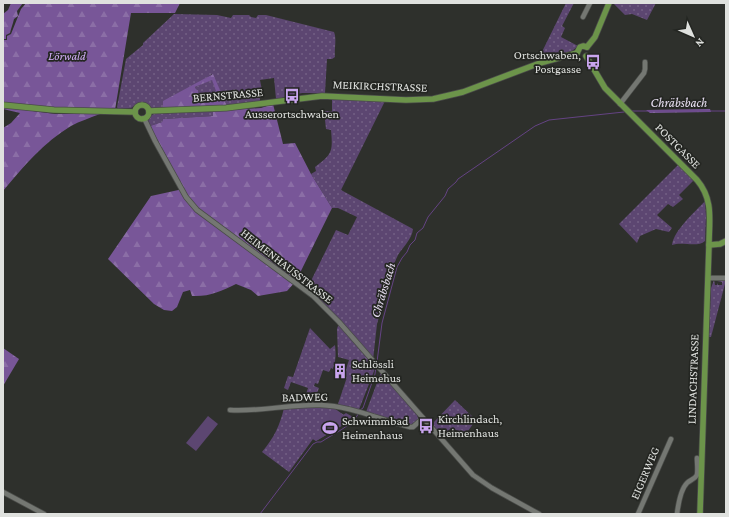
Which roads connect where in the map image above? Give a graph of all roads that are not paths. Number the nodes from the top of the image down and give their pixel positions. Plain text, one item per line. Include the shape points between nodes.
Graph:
1 (590, 3) edge
2 (607, 4) edge
3 (583, 17) dead end
4 (587, 47) junction
5 (577, 53) junction
6 (586, 56) junction
7 (645, 62) dead end
8 (309, 97) joint
9 (620, 104) junction
10 (3, 105) edge
11 (149, 111) junction
12 (135, 112) junction
13 (144, 118) junction
14 (725, 242) edge
15 (709, 245) junction
16 (708, 278) junction
17 (726, 278) edge
18 (230, 410) dead end
19 (423, 418) junction
20 (670, 439) dead end
21 (697, 458) dead end
22 (3, 492) edge
23 (44, 514) edge
24 (539, 514) edge
25 (638, 514) edge
26 (678, 514) edge
27 (700, 514) edge

1 - 3 street
2 - 4 main road via 595,37
4 - 5 main road via 580,47
4 - 6 main road via 589,52
5 - 6 main road via 581,57
5 - 8 main road, MEIKIRCHSTRASSE via 437,98 406,100
6 - 9 main road, POSTGASSE via 599,79
7 - 9 street via 644,73
8 - 11 main road, BERNSTRASSE via 226,108
9 - 15 main road, POSTGASSE via 703,188 709,202
10 - 12 main road via 54,110
11 - 12 main road via 142,105 138,106
11 - 13 main road
12 - 13 main road via 138,117
13 - 19 street, HEIMENHAUSSTRASSE via 193,206 313,296
14 - 15 main road
15 - 16 main road, LINDACHSTRASSE
16 - 17 street
16 - 27 main road, LINDACHSTRASSE
18 - 19 street, BADWEG via 252,411 320,405 359,412 410,427
19 - 24 street, HEIMENHAUSSTRASSE via 464,466 479,479
20 - 25 street, EIGERWEG
21 - 26 street via 696,475 684,488
22 - 23 street

